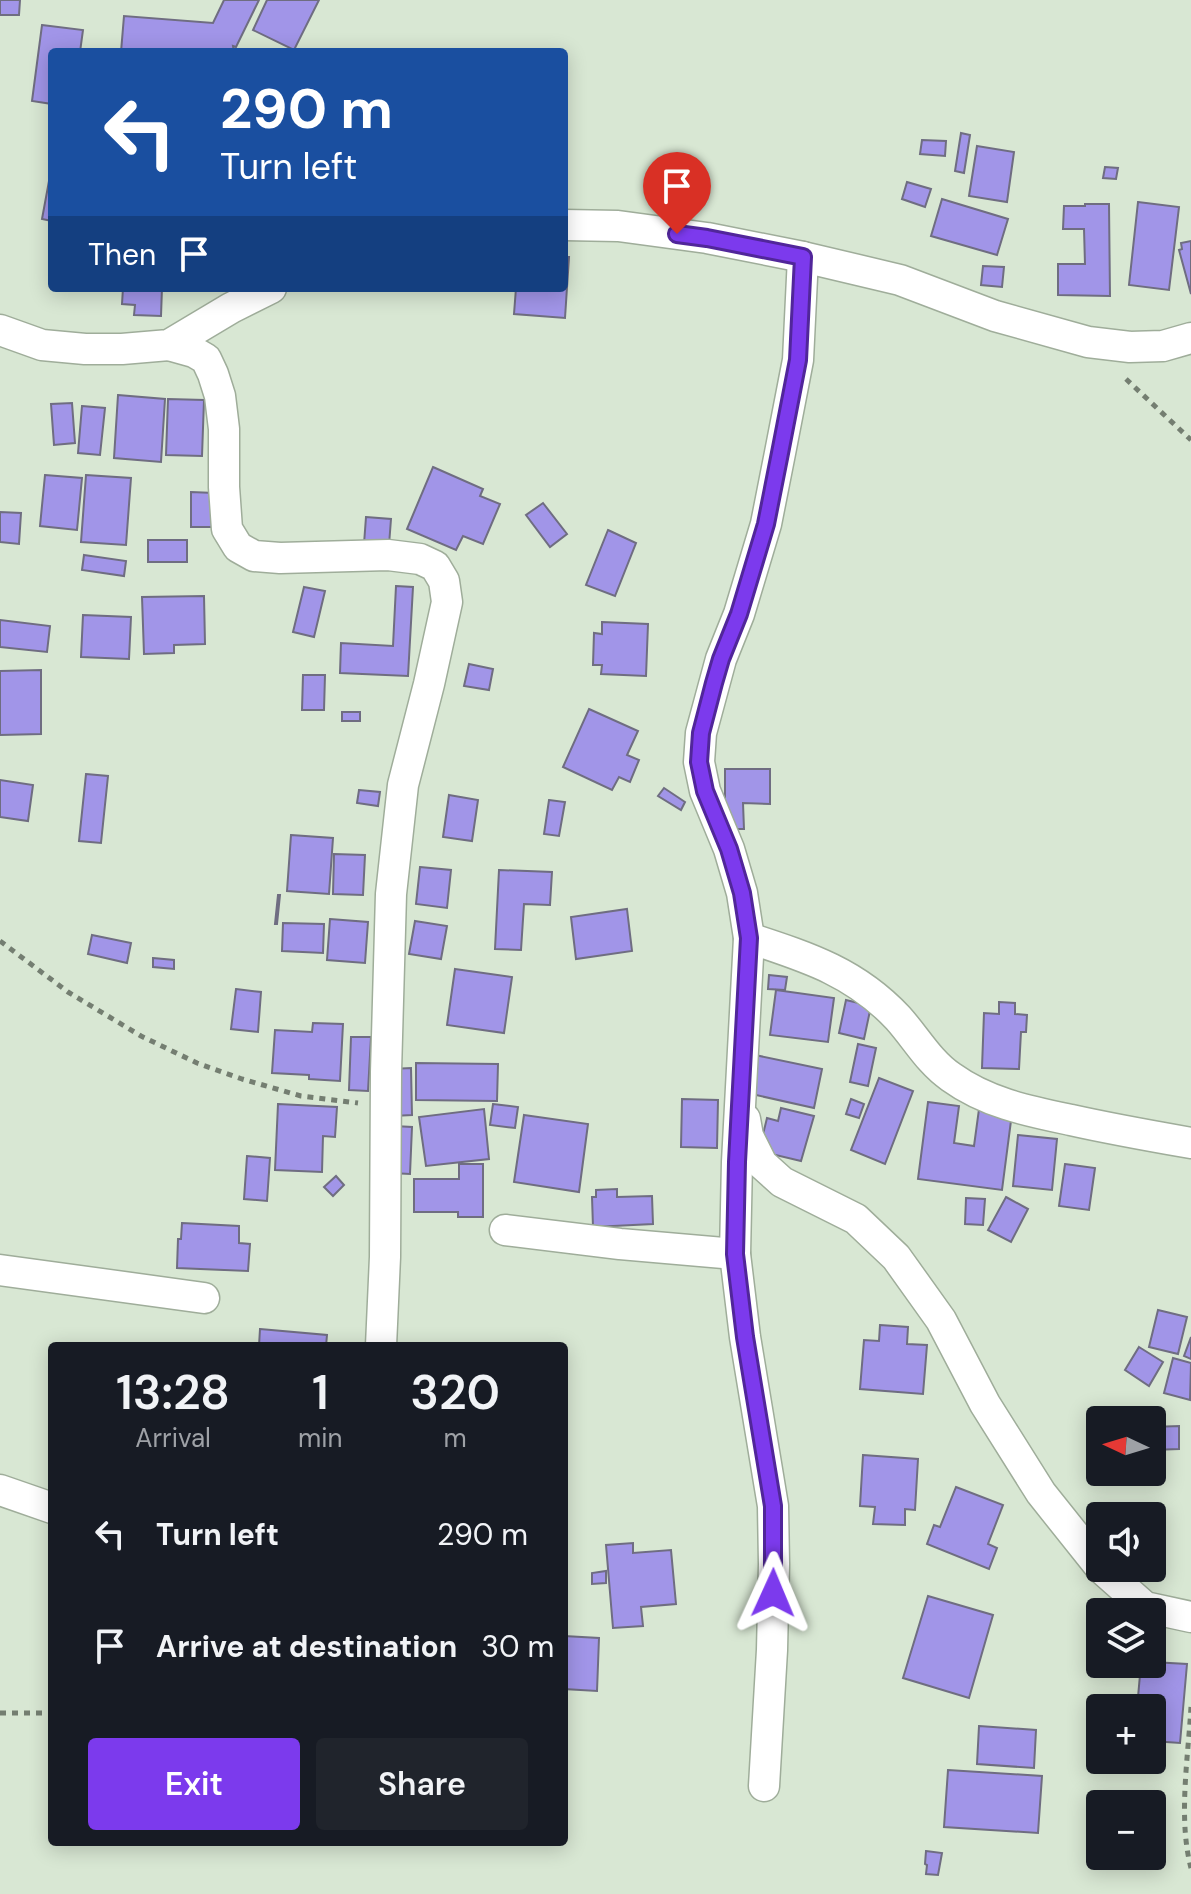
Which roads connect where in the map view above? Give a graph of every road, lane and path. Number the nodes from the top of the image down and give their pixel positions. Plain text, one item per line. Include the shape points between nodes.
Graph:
1 (568, 225) edge
2 (803, 257) junction
3 (263, 292) edge
4 (0, 330) edge
5 (1191, 338) edge
6 (1088, 342) junction
7 (169, 345) junction
8 (1191, 440) edge
9 (749, 938) junction
10 (0, 941) edge
11 (740, 1097) junction
12 (385, 1106) junction
13 (1191, 1143) edge
14 (505, 1230) dead end
15 (735, 1254) junction
16 (0, 1270) edge
17 (204, 1298) dead end
18 (381, 1342) edge
19 (0, 1490) edge
20 (48, 1507) edge
21 (1086, 1548) edge
22 (1118, 1582) edge
23 (1191, 1617) edge
24 (1191, 1707) edge
25 (0, 1713) edge
26 (48, 1713) edge
27 (764, 1786) dead end
28 (1191, 1868) edge

1 - 2 street via 707,238
2 - 6 street via 900,280 995,316
2 - 9 street via 798,360 766,524 701,733 705,791 729,849
3 - 7 street
4 - 7 street via 42,345 85,349
5 - 6 street via 1163,346
6 - 8 path
7 - 12 street via 206,359 213,374 224,429 227,529 238,547 267,557 420,559 435,566 444,581 447,602 396,832
9 - 11 street
9 - 13 street via 808,957 851,980 897,1018 949,1076 997,1103
10 - 12 path via 68,992 197,1063 301,1096
11 - 15 street
11 - 21 street via 748,1136 762,1164 782,1182 856,1219 896,1257 941,1320 1041,1493
12 - 18 street
14 - 15 street
15 - 27 street via 773,1506
16 - 17 street
19 - 20 street
22 - 23 street via 1145,1607
24 - 28 path via 1185,1811
25 - 26 path

